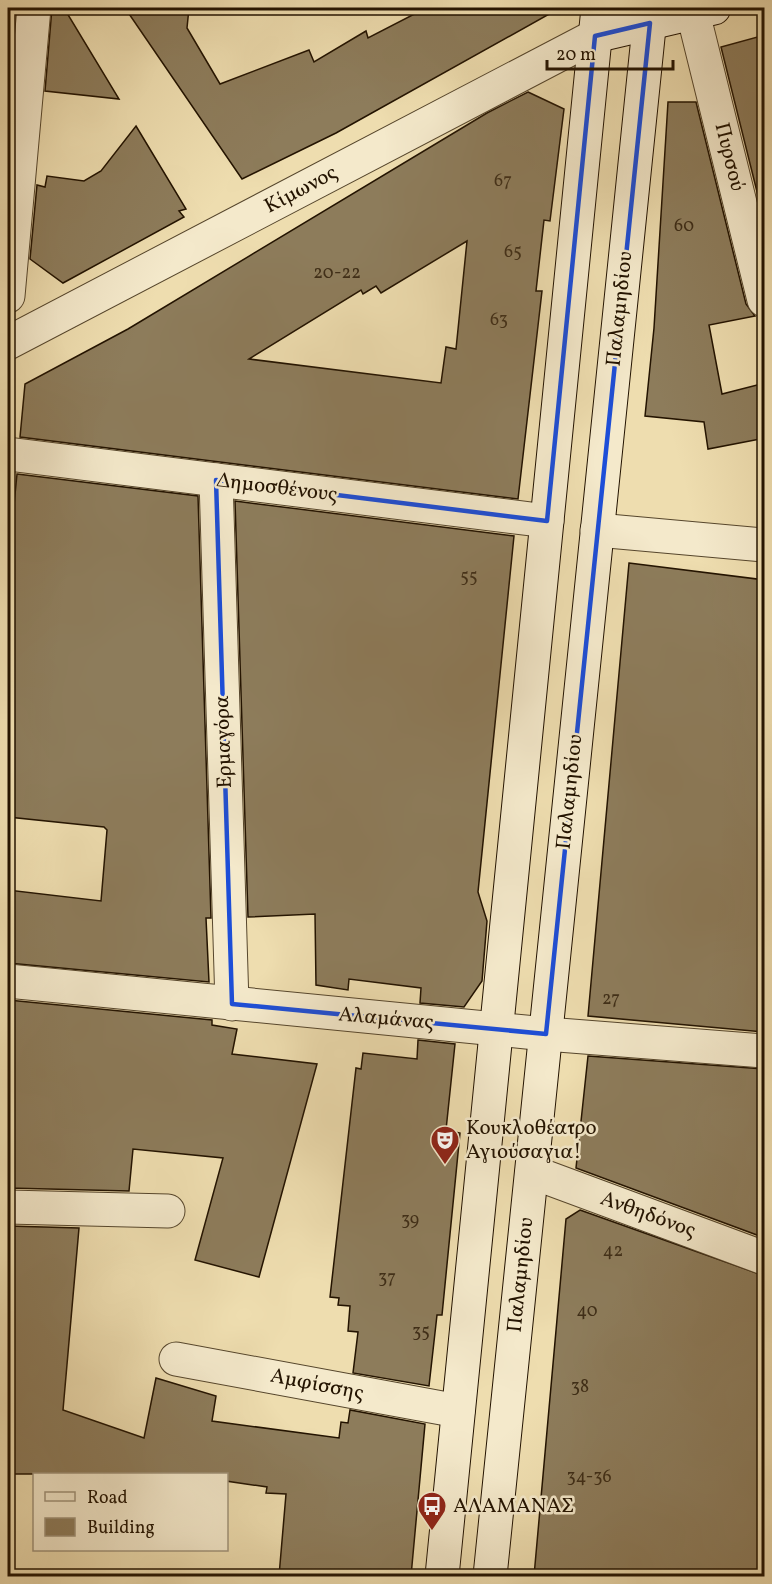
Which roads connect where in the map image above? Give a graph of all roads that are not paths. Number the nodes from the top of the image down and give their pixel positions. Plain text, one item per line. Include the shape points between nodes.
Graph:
1 (34, 8) edge
2 (703, 10) edge
3 (650, 15) edge
4 (596, 22) edge
5 (8, 296) edge
6 (765, 300) edge
7 (8, 344) edge
8 (8, 454) edge
9 (216, 480) junction
10 (547, 521) junction
11 (597, 530) junction
12 (765, 545) edge
13 (8, 981) edge
14 (232, 1004) junction
15 (496, 1029) junction
16 (546, 1034) junction
17 (765, 1051) edge
18 (532, 1172) junction
19 (8, 1207) edge
20 (168, 1211) dead end
21 (765, 1258) edge
22 (176, 1359) dead end
23 (458, 1412) junction
24 (442, 1576) edge
25 (490, 1576) edge

1 - 5 street
2 - 3 street, Κίμωνος
2 - 6 street, Πυρσού
3 - 4 street, Κίμωνος
3 - 11 street, Παλαμηδίου
4 - 7 street, Κίμωνος
4 - 10 street
8 - 9 street, Δημοσθένους
9 - 10 street, Δημοσθένους
9 - 14 street, Ερμαγόρα
10 - 15 street
11 - 12 street
11 - 16 street, Παλαμηδίου
13 - 14 street, Αλαμάνας
14 - 15 street, Αλαμάνας
15 - 16 street, Αλαμάνας
15 - 23 street
16 - 17 street, Αλαμάνας
16 - 18 street, Παλαμηδίου
18 - 21 street, Ανθηδόνος
18 - 25 street, Παλαμηδίου
19 - 20 street
22 - 23 street, Αμφίσσης
23 - 24 street

